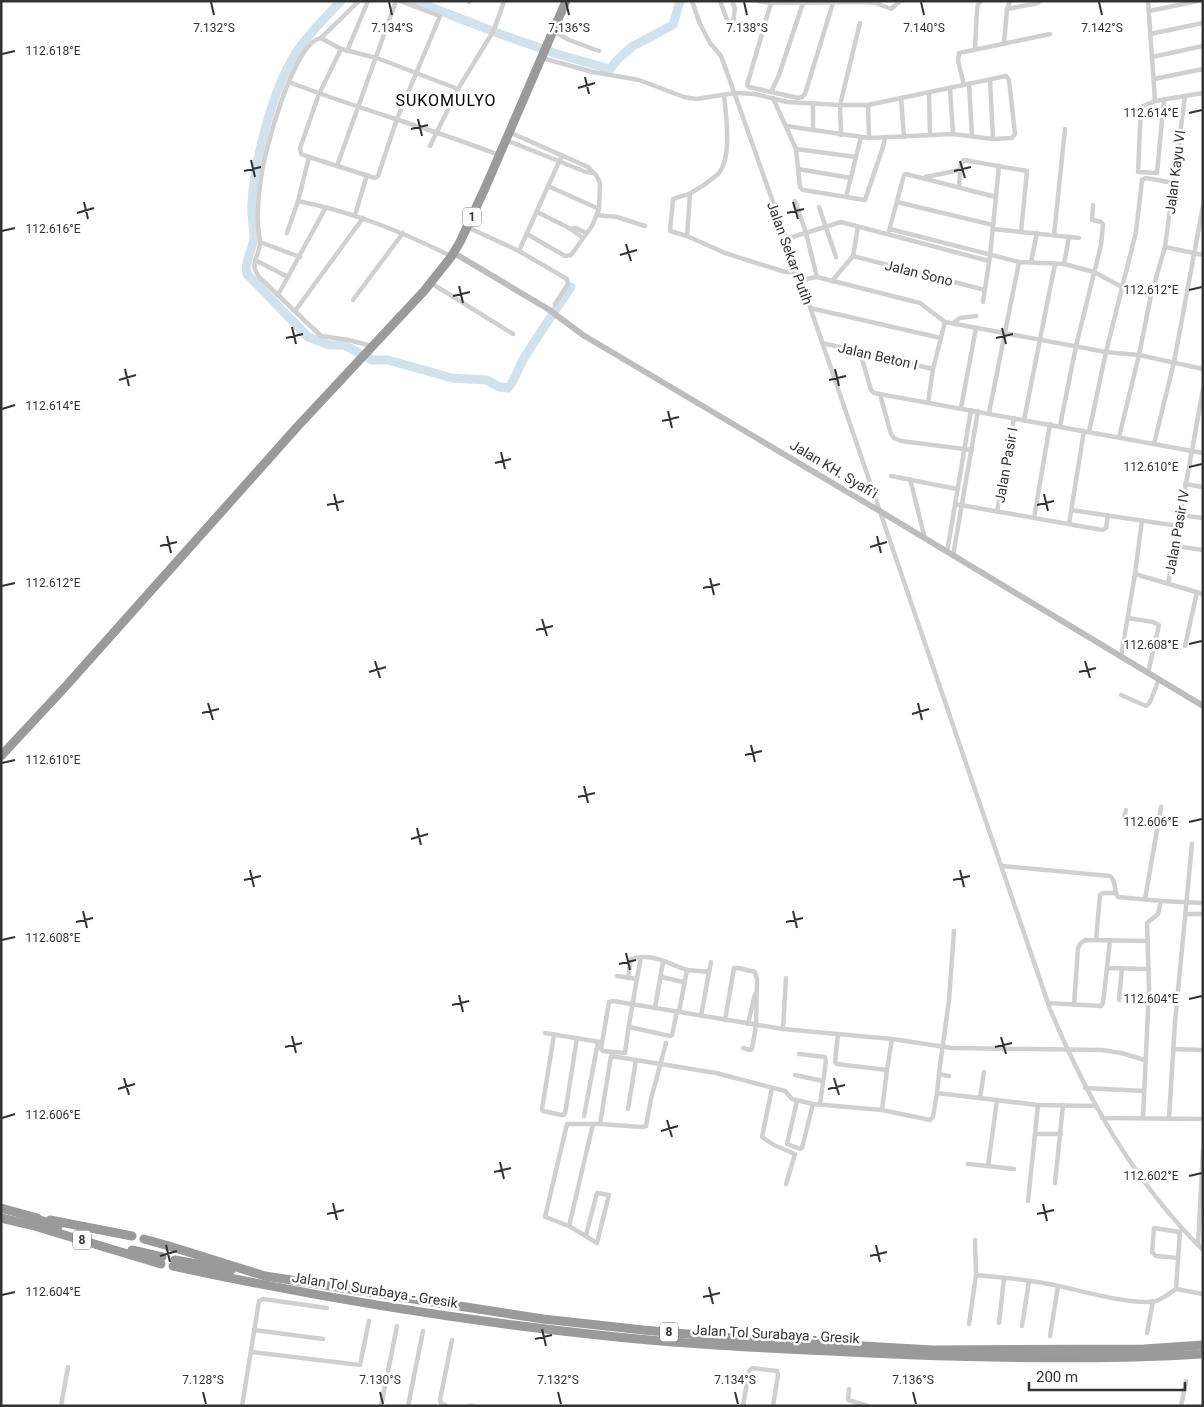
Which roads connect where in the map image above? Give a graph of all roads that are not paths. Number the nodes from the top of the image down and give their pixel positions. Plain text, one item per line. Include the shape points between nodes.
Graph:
1 (359, 1) edge
2 (368, 1) edge
3 (398, 1) edge
4 (504, 1) edge
5 (566, 1) edge
6 (692, 1) edge
7 (720, 1) edge
8 (758, 1) edge
9 (981, 1) edge
10 (1010, 1) edge
11 (1040, 1) edge
12 (1148, 1) edge
13 (1198, 1) edge
14 (733, 2) edge
15 (899, 2) edge
16 (771, 3) junction
17 (803, 3) junction
18 (833, 3) junction
19 (724, 9) junction
20 (1007, 9) junction
21 (1149, 11) junction
22 (1203, 22) edge
23 (860, 23) dead end
24 (553, 31) junction
25 (1050, 34) dead end
26 (1150, 34) junction
27 (321, 38) junction
28 (1004, 44) junction
29 (1203, 46) edge
30 (975, 48) junction
31 (341, 49) junction
32 (347, 51) junction
33 (599, 51) dead end
34 (542, 57) junction
35 (1152, 57) junction
36 (377, 58) junction
37 (1203, 69) edge
38 (416, 72) junction
39 (1154, 79) junction
40 (990, 80) junction
41 (289, 82) junction
42 (966, 84) junction
43 (950, 88) junction
44 (458, 89) junction
45 (771, 92) junction
46 (929, 92) junction
47 (735, 93) junction
48 (1202, 93) edge
49 (319, 94) junction
50 (724, 95) junction
51 (1185, 97) junction
52 (773, 98) junction
53 (901, 98) junction
54 (1164, 99) junction
55 (1155, 101) junction
56 (1203, 101) edge
57 (813, 104) junction
58 (840, 105) junction
59 (868, 105) junction
60 (359, 106) junction
61 (397, 119) junction
62 (786, 126) junction
63 (1065, 129) dead end
64 (813, 130) junction
65 (436, 132) junction
66 (953, 134) junction
67 (841, 135) junction
68 (930, 135) junction
69 (507, 136) junction
70 (972, 136) junction
71 (904, 137) junction
72 (861, 138) junction
73 (869, 138) junction
74 (885, 138) junction
75 (994, 139) junction
76 (534, 143) junction
77 (430, 146) dead end
78 (796, 148) junction
79 (551, 150) junction
80 (531, 151) junction
81 (499, 155) junction
82 (562, 155) junction
83 (309, 157) junction
84 (548, 158) junction
85 (856, 158) junction
86 (559, 162) junction
87 (337, 166) junction
88 (999, 166) junction
89 (798, 169) junction
90 (960, 170) junction
91 (593, 173) junction
92 (367, 175) junction
93 (921, 177) junction
94 (851, 178) junction
95 (1174, 183) junction
96 (548, 186) junction
97 (959, 186) junction
98 (690, 194) junction
99 (846, 197) junction
100 (996, 197) junction
101 (298, 201) junction
102 (795, 202) dead end
103 (897, 202) junction
104 (1092, 205) dead end
105 (1203, 206) edge
106 (326, 207) junction
107 (819, 207) dead end
108 (537, 212) junction
109 (598, 212) junction
110 (355, 215) junction
111 (362, 218) junction
112 (645, 226) dead end
113 (826, 226) junction
114 (467, 227) junction
115 (858, 227) junction
116 (993, 227) junction
117 (571, 229) junction
118 (890, 230) junction
119 (806, 232) junction
120 (1021, 232) junction
121 (286, 233) dead end
122 (403, 233) junction
123 (586, 233) junction
124 (1037, 233) junction
125 (527, 234) junction
126 (888, 235) junction
127 (1054, 235) junction
128 (687, 236) junction
129 (1070, 237) junction
130 (583, 238) junction
131 (1080, 238) dead end
132 (786, 239) junction
133 (260, 242) junction
134 (1165, 247) junction
135 (519, 251) junction
136 (1195, 253) junction
137 (453, 255) junction
138 (1203, 255) edge
139 (853, 256) junction
140 (990, 256) junction
141 (300, 257) junction
142 (836, 257) dead end
143 (255, 260) junction
144 (989, 261) junction
145 (1020, 262) junction
146 (1031, 262) junction
147 (1055, 264) junction
148 (1064, 264) junction
149 (797, 272) junction
150 (1094, 272) junction
151 (288, 277) junction
152 (817, 277) junction
153 (800, 280) junction
154 (832, 281) junction
155 (431, 283) junction
156 (1122, 287) junction
157 (985, 290) junction
158 (278, 295) junction
159 (1151, 295) junction
160 (353, 300) dead end
161 (983, 302) dead end
162 (554, 304) dead end
163 (810, 308) junction
164 (295, 311) junction
165 (976, 316) dead end
166 (945, 322) junction
167 (953, 323) junction
168 (976, 328) junction
169 (1006, 333) junction
170 (513, 334) dead end
171 (941, 338) junction
172 (1040, 340) junction
173 (822, 343) junction
174 (1076, 346) junction
175 (372, 347) junction
176 (860, 352) junction
177 (1106, 352) junction
178 (1139, 356) junction
179 (1174, 362) junction
180 (934, 369) junction
181 (1203, 369) edge
182 (1203, 389) edge
183 (880, 394) junction
184 (928, 403) junction
185 (961, 408) junction
186 (971, 410) junction
187 (978, 411) junction
188 (989, 413) junction
189 (1014, 418) junction
190 (1024, 420) junction
191 (1050, 424) junction
192 (1060, 426) junction
193 (1086, 431) junction
194 (1119, 437) junction
195 (1154, 444) junction
196 (963, 449) junction
197 (972, 450) junction
198 (1191, 450) junction
199 (1203, 453) edge
200 (891, 476) dead end
201 (910, 480) junction
202 (1185, 484) junction
203 (1203, 487) edge
204 (957, 489) junction
205 (955, 504) junction
206 (962, 506) junction
207 (878, 510) junction
208 (1071, 510) junction
209 (997, 512) junction
210 (1180, 514) junction
211 (1108, 515) junction
212 (1034, 518) junction
213 (1203, 518) edge
214 (1142, 520) junction
215 (1070, 524) junction
216 (1178, 526) junction
217 (925, 539) junction
218 (1174, 546) junction
219 (1203, 550) edge
220 (947, 552) junction
221 (954, 556) junction
222 (1135, 574) junction
223 (1168, 584) junction
224 (1197, 592) junction
225 (1203, 594) edge
226 (1128, 618) junction
227 (1185, 646) dead end
228 (1121, 657) junction
229 (1148, 673) junction
230 (1159, 679) junction
231 (1120, 695) dead end
232 (1203, 706) edge
233 (1, 756) edge
234 (1160, 807) dead end
235 (1126, 810) dead end
236 (1158, 824) junction
237 (1192, 844) dead end
238 (1002, 866) junction
239 (1116, 893) junction
240 (1145, 900) junction
241 (1160, 901) junction
242 (1186, 903) junction
243 (1203, 903) edge
244 (1185, 914) junction
245 (1203, 914) edge
246 (954, 931) dead end
247 (1096, 940) junction
248 (1110, 940) junction
249 (1148, 941) junction
250 (641, 957) junction
251 (663, 962) junction
252 (711, 962) dead end
253 (1107, 968) junction
254 (1122, 968) junction
255 (687, 970) junction
256 (1149, 970) junction
257 (709, 972) junction
258 (617, 976) dead end
259 (661, 977) junction
260 (628, 978) junction
261 (786, 978) dead end
262 (637, 979) junction
263 (684, 982) junction
264 (756, 992) junction
265 (1119, 1000) dead end
266 (1048, 1003) junction
267 (633, 1004) junction
268 (1074, 1005) junction
269 (656, 1008) junction
270 (678, 1012) junction
271 (702, 1016) junction
272 (725, 1020) junction
273 (748, 1024) junction
274 (756, 1025) junction
275 (629, 1028) junction
276 (783, 1029) junction
277 (545, 1034) dead end
278 (838, 1034) junction
279 (554, 1035) junction
280 (578, 1038) junction
281 (892, 1039) junction
282 (600, 1042) junction
283 (666, 1043) dead end
284 (942, 1046) junction
285 (743, 1048) dead end
286 (1173, 1049) junction
287 (1067, 1050) junction
288 (1203, 1050) edge
289 (799, 1054) dead end
290 (636, 1060) junction
291 (1145, 1060) junction
292 (662, 1064) junction
293 (887, 1070) junction
294 (984, 1072) dead end
295 (939, 1074) junction
296 (795, 1075) dead end
297 (949, 1076) dead end
298 (823, 1081) junction
299 (772, 1088) junction
300 (1085, 1088) junction
301 (1144, 1091) junction
302 (937, 1093) junction
303 (980, 1098) junction
304 (796, 1100) junction
305 (997, 1100) junction
306 (813, 1104) junction
307 (820, 1104) junction
308 (1038, 1105) junction
309 (1063, 1106) junction
310 (1095, 1106) junction
311 (628, 1109) dead end
312 (882, 1110) junction
313 (584, 1116) dead end
314 (1102, 1118) junction
315 (1143, 1118) junction
316 (1169, 1118) junction
317 (1203, 1119) edge
318 (593, 1124) junction
319 (600, 1124) junction
320 (1036, 1134) junction
321 (1061, 1134) junction
322 (1203, 1150) edge
323 (968, 1164) dead end
324 (988, 1166) junction
325 (1014, 1169) dead end
326 (1202, 1170) edge
327 (1055, 1183) dead end
328 (786, 1184) dead end
329 (1028, 1201) dead end
330 (1, 1208) edge
331 (32, 1217) junction
332 (1, 1218) edge
333 (569, 1226) junction
334 (1180, 1230) junction
335 (586, 1235) junction
336 (132, 1236) dead end
337 (144, 1239) dead end
338 (975, 1240) dead end
339 (1198, 1245) junction
340 (1203, 1250) edge
341 (1178, 1258) junction
342 (976, 1274) junction
343 (265, 1276) junction
344 (1004, 1278) junction
345 (1028, 1281) junction
346 (1058, 1286) junction
347 (1176, 1289) junction
348 (1203, 1294) edge
349 (1153, 1301) junction
350 (326, 1308) dead end
351 (369, 1321) dead end
352 (999, 1323) dead end
353 (969, 1324) dead end
354 (397, 1326) dead end
355 (1022, 1326) dead end
356 (254, 1330) junction
357 (424, 1331) dead end
358 (1147, 1333) dead end
359 (1050, 1336) dead end
360 (323, 1339) dead end
361 (452, 1340) dead end
362 (1203, 1345) edge
363 (251, 1352) junction
364 (1203, 1354) edge
365 (68, 1367) dead end
366 (1186, 1381) dead end
367 (849, 1390) dead end
368 (61, 1406) edge
369 (242, 1406) edge
370 (381, 1406) edge
371 (408, 1406) edge
372 (447, 1406) edge
373 (469, 1406) edge
374 (473, 1406) edge
375 (743, 1406) edge
376 (773, 1406) edge
377 (868, 1406) edge
378 (1181, 1406) edge

1 - 27 street
2 - 32 street
3 - 36 street
3 - 38 street via 440,16
4 - 44 street via 493,32
5 - 24 highway, 1
6 - 47 street, Jalan Sekar Putih via 710,43 721,56
7 - 19 street
8 - 16 street
9 - 30 street via 978,4
10 - 20 street
11 - 20 street
12 - 21 street
13 - 21 street
14 - 19 street via 730,8
14 - 19 street via 733,24 729,24
15 - 18 street via 891,9 870,2
16 - 17 street
16 - 45 street via 747,85
17 - 18 street
17 - 45 street
18 - 45 street via 802,97
20 - 28 street
21 - 26 street
22 - 26 street
23 - 58 street
24 - 33 street
24 - 34 highway, 1
25 - 28 street
26 - 35 street
27 - 31 street
27 - 41 street via 316,39 298,61
28 - 30 street
29 - 35 street
30 - 42 street via 960,53 958,61
31 - 32 street
31 - 49 street
32 - 36 street
34 - 50 street via 593,72 639,80 684,97
34 - 69 highway, 1
35 - 39 street
36 - 38 street
36 - 60 street
37 - 39 street
38 - 44 street
38 - 61 street
39 - 55 street
40 - 42 street
40 - 75 street
40 - 75 street via 1008,77 1015,134 1012,138
41 - 49 street
41 - 133 street via 271,132 261,177
42 - 43 street
42 - 70 street
43 - 46 street
43 - 66 street
44 - 65 street
46 - 53 street
46 - 68 street
47 - 50 street
47 - 52 street
47 - 132 street, Jalan Sekar Putih
48 - 51 street
48 - 56 street
49 - 60 street
49 - 83 street via 300,151
50 - 98 street via 725,161 718,174
51 - 54 street
51 - 95 street, Jalan Kayu VI
52 - 57 street
52 - 62 street
53 - 59 street
53 - 71 street
54 - 55 street
54 - 55 street via 1157,171 1139,172 1141,108
57 - 58 street
57 - 64 street
58 - 59 street
58 - 67 street
59 - 73 street
60 - 61 street
60 - 87 street
61 - 65 street
61 - 92 street via 378,176
62 - 64 street
62 - 78 street
63 - 127 street
64 - 67 street
65 - 77 street
65 - 81 street
66 - 68 street
66 - 70 street
67 - 72 street
68 - 71 street
69 - 76 street
69 - 80 street
69 - 81 highway, 1
70 - 75 street
71 - 74 street
72 - 73 street
72 - 85 street
73 - 74 street
74 - 99 street via 867,198
76 - 79 street
76 - 80 street
78 - 85 street
78 - 89 street
79 - 82 street
79 - 84 street
80 - 84 street
81 - 114 highway, 1
82 - 86 street
82 - 91 street via 588,167
83 - 87 street
83 - 101 street
84 - 86 street
85 - 94 street
86 - 91 street
86 - 96 street
87 - 92 street
88 - 90 street via 964,160
88 - 100 street
88 - 120 street via 1027,171
89 - 94 street
89 - 99 street via 801,189
90 - 93 street
90 - 97 street
91 - 109 street via 600,183
92 - 110 street
93 - 97 street
93 - 103 street via 904,175
94 - 99 street
95 - 134 street, Jalan Kayu VI
95 - 156 street via 1142,180 1136,232
96 - 108 street
96 - 109 street
97 - 100 street
98 - 128 street
98 - 128 street via 673,198 670,229
100 - 116 street
101 - 106 street
101 - 121 street
102 - 119 street
103 - 116 street
103 - 118 street
104 - 150 street via 1092,220 1103,224
105 - 136 street
106 - 110 street
106 - 141 street
107 - 113 street
108 - 117 street
108 - 125 street
109 - 112 street
109 - 123 street
110 - 111 street
111 - 122 street
111 - 164 street
113 - 115 street via 841,222
113 - 119 street
113 - 142 street
114 - 135 street
114 - 137 highway, 1
115 - 126 street
115 - 139 street
116 - 120 street
116 - 140 street
117 - 123 street
117 - 130 street
118 - 126 street
118 - 140 street
119 - 132 street
119 - 152 street
120 - 124 street
122 - 137 street
122 - 160 street
123 - 130 street
124 - 127 street
124 - 146 street
125 - 130 street via 565,256 571,255
125 - 135 street
126 - 144 street
127 - 129 street
128 - 149 street via 725,254 785,272
129 - 131 street
129 - 148 street
132 - 149 street, Jalan Sekar Putih
133 - 141 street
133 - 143 street
134 - 136 street
134 - 159 street, Jalan Kayu VI
135 - 162 street via 567,279 568,284
136 - 138 street
136 - 179 street
137 - 155 highway, 1
137 - 207 main road, Jalan KH. Syafi'i via 548,309 584,335
139 - 154 street
139 - 157 street, Jalan Sono
140 - 144 street
140 - 145 street
141 - 151 street
143 - 151 street
143 - 158 street via 255,273
144 - 157 street
145 - 146 street
145 - 169 street
146 - 147 street
147 - 148 street
147 - 172 street
148 - 150 street
149 - 153 street, Jalan Sekar Putih
150 - 156 street
150 - 174 street
151 - 158 street
152 - 153 street
152 - 154 street
153 - 163 street, Jalan Sekar Putih
154 - 166 street via 920,303
155 - 170 street
155 - 175 highway, 1
156 - 159 street
156 - 177 street
157 - 161 street
158 - 164 street
159 - 178 street, Jalan Kayu VI
163 - 171 street
163 - 173 street, Jalan Sekar Putih
164 - 175 street via 321,336
165 - 167 street
166 - 167 street
166 - 171 street
167 - 168 street
168 - 169 street
168 - 185 street
169 - 172 street
169 - 188 street
171 - 180 street
172 - 174 street
172 - 190 street
173 - 176 street, Jalan Beton I
173 - 207 street, Jalan Sekar Putih
174 - 177 street
174 - 192 street
175 - 233 highway, 1
176 - 180 street, Jalan Beton I
176 - 183 street via 871,391
177 - 178 street
177 - 193 street
178 - 179 street
178 - 194 street, Jalan Kayu VI
179 - 181 street
179 - 195 street
180 - 184 street
182 - 198 street, Jalan Pasir IV
183 - 184 street
183 - 196 street via 894,438
184 - 185 street
185 - 186 street
186 - 187 street
186 - 196 street
187 - 188 street
187 - 197 street
188 - 189 street
189 - 190 street
189 - 209 street, Jalan Pasir I
190 - 191 street
191 - 192 street
191 - 212 street
192 - 193 street
193 - 194 street
193 - 208 street
194 - 195 street
195 - 198 street
196 - 197 street
196 - 204 street
197 - 206 street
198 - 199 street
198 - 202 street, Jalan Pasir IV
200 - 201 street
201 - 204 street
201 - 217 street
202 - 203 street
202 - 210 street, Jalan Pasir IV
204 - 205 street
205 - 206 street
205 - 220 street
206 - 209 street
206 - 221 street
207 - 217 main road, Jalan KH. Syafi'i
207 - 238 street, Jalan Sekar Putih
208 - 211 street
208 - 215 street
209 - 212 street
210 - 213 street
210 - 216 street, Jalan Pasir IV
211 - 214 street
211 - 215 street via 1104,529
212 - 215 street
214 - 216 street
214 - 222 street
216 - 218 street, Jalan Pasir IV
217 - 220 main road, Jalan KH. Syafi'i
218 - 219 street
218 - 223 street, Jalan Pasir IV
220 - 221 main road, Jalan KH. Syafi'i
221 - 228 main road, Jalan KH. Syafi'i
222 - 223 street
222 - 226 street
223 - 224 street
224 - 225 street
224 - 227 street
226 - 228 street
226 - 229 street via 1159,625
228 - 229 main road, Jalan KH. Syafi'i
229 - 230 main road, Jalan KH. Syafi'i
230 - 231 street via 1146,706
230 - 232 main road, Jalan KH. Syafi'i
234 - 236 street
235 - 236 street via 1125,820
236 - 240 street
237 - 242 street
238 - 239 street via 1110,876
238 - 266 street, Jalan Sekar Putih
239 - 240 street via 1118,897
239 - 247 street via 1100,895
240 - 241 street
241 - 242 street
241 - 249 street via 1158,914 1148,922
242 - 243 street
242 - 244 street
244 - 245 street
244 - 286 street
246 - 284 street
247 - 248 street
247 - 268 street via 1085,940 1080,944
248 - 249 street
248 - 253 street
249 - 256 street
250 - 251 street via 654,957
250 - 260 street via 631,960
250 - 262 street
251 - 255 street
251 - 259 street
252 - 257 street
253 - 254 street
253 - 268 street via 1100,1006
254 - 256 street
254 - 265 street
255 - 257 street
255 - 263 street
256 - 291 street
257 - 271 street
258 - 260 street
259 - 263 street
259 - 269 street
260 - 262 street
261 - 276 street
262 - 267 street
263 - 270 street
264 - 272 street via 757,973 734,968
264 - 273 street
264 - 274 street
266 - 268 street
266 - 287 street, Jalan Sekar Putih
267 - 269 street
267 - 275 street
267 - 282 street via 609,1002
269 - 270 street
270 - 271 street
270 - 275 street via 670,1036
271 - 272 street
272 - 273 street
273 - 274 street
274 - 276 street
274 - 285 street via 752,1049
275 - 282 street via 625,1054 602,1050
276 - 278 street
277 - 279 street
278 - 281 street
278 - 293 street via 836,1064
279 - 280 street
279 - 280 street via 542,1109 562,1115
280 - 282 street
281 - 284 street
281 - 293 street
282 - 313 street
283 - 292 street
284 - 287 street
284 - 295 street
286 - 288 street
286 - 316 street
287 - 291 street via 1121,1052
287 - 300 street, Jalan Sekar Putih
289 - 298 street via 825,1057
290 - 292 street
290 - 311 street
290 - 319 street via 611,1056
291 - 301 street
292 - 299 street
292 - 319 street via 646,1126
293 - 312 street
294 - 303 street
295 - 297 street
295 - 302 street
296 - 298 street
298 - 307 street
299 - 304 street via 784,1091
299 - 328 street via 762,1137 794,1154
300 - 301 street
300 - 310 street, Jalan Sekar Putih
301 - 315 street
302 - 303 street
302 - 312 street via 930,1120
303 - 305 street
304 - 306 street
304 - 306 street via 786,1144 800,1149
305 - 308 street
305 - 324 street
306 - 307 street
307 - 312 street
308 - 309 street
308 - 320 street
309 - 310 street
309 - 321 street
310 - 314 street, Jalan Sekar Putih
314 - 315 street
314 - 334 street, Jalan Sekar Putih via 1142,1180
315 - 316 street
316 - 317 street
318 - 319 street
318 - 333 street
318 - 333 street via 567,1124 545,1217
320 - 321 street
320 - 329 street
321 - 327 street
322 - 326 street
323 - 324 street
324 - 325 street
326 - 339 street
330 - 331 highway, 8
331 - 332 highway, 8 via 162,1260
331 - 336 highway, 8
333 - 335 street
334 - 339 street, Jalan Sekar Putih
334 - 341 street
334 - 341 street via 1154,1228 1152,1252 1156,1256
335 - 335 street via 596,1194 609,1195 597,1243
337 - 343 highway, Jalan Tol Surabaya - Gresik / 8
338 - 342 street
339 - 340 street, Jalan Sekar Putih
341 - 347 street
342 - 344 street
342 - 353 street
343 - 362 highway, Jalan Tol Surabaya - Gresik / 8 via 543,1319 743,1339 932,1350 1144,1349
343 - 364 highway, Jalan Tol Surabaya - Gresik / 8 via 174,1263 262,1286 592,1335 742,1347 988,1358 1130,1358
344 - 345 street
344 - 352 street
345 - 346 street
345 - 355 street
346 - 349 street via 1120,1299
346 - 359 street
347 - 348 street
347 - 349 street
349 - 358 street
350 - 356 street via 260,1300
351 - 363 street via 360,1365
354 - 370 street
356 - 360 street
356 - 363 street
357 - 371 street
361 - 372 street via 440,1400
363 - 369 street
365 - 368 street
366 - 378 street
367 - 377 street via 848,1400
373 - 374 street
375 - 376 street via 752,1368 777,1371

